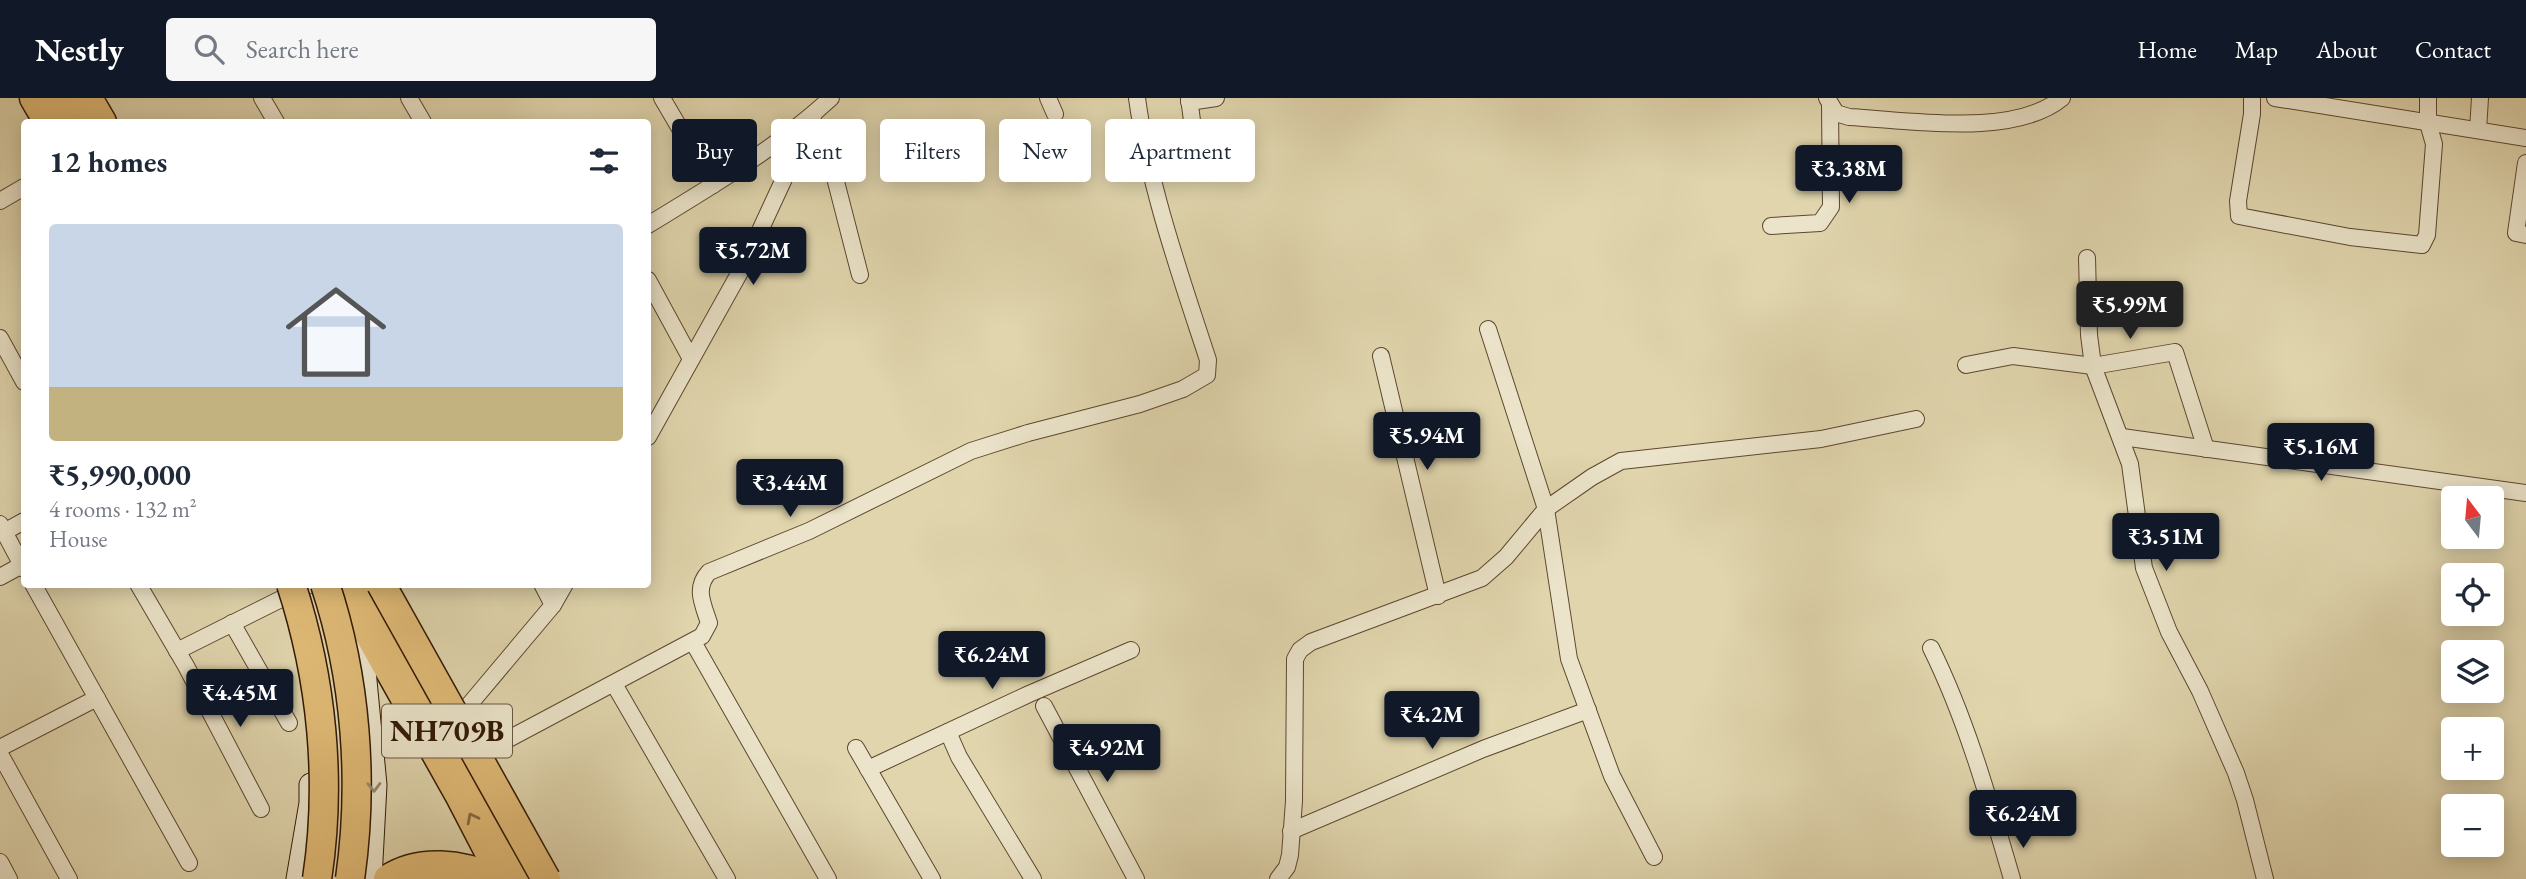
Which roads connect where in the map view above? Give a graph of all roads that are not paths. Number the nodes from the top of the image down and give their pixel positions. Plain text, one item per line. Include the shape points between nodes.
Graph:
1 (34, 98) edge
2 (63, 98) edge
3 (71, 98) edge
4 (88, 98) edge
5 (109, 98) edge
6 (262, 98) edge
7 (409, 98) edge
8 (662, 98) edge
9 (831, 98) edge
10 (1048, 98) edge
11 (1137, 98) edge
12 (1216, 98) edge
13 (2062, 98) edge
14 (2252, 98) edge
15 (2275, 98) edge
16 (2428, 98) edge
17 (2480, 98) edge
18 (1189, 100) edge
19 (1828, 102) edge
20 (814, 114) junction
21 (1055, 114) dead end
22 (46, 119) edge
23 (75, 119) edge
24 (83, 119) edge
25 (100, 119) edge
26 (121, 119) edge
27 (274, 119) edge
28 (421, 119) edge
29 (812, 119) edge
30 (1192, 119) edge
31 (2428, 123) junction
32 (2478, 130) junction
33 (2526, 138) edge
34 (2526, 163) edge
35 (783, 182) edge
36 (836, 182) edge
37 (713, 185) junction
38 (21, 189) edge
39 (0, 201) edge
40 (651, 223) edge
41 (1771, 226) dead end
42 (2526, 235) edge
43 (2087, 258) dead end
44 (860, 275) dead end
45 (651, 286) edge
46 (1488, 329) dead end
47 (0, 338) edge
48 (1381, 356) dead end
49 (691, 359) junction
50 (1966, 366) dead end
51 (2093, 366) junction
52 (21, 376) edge
53 (1916, 419) dead end
54 (651, 432) edge
55 (2122, 438) junction
56 (2206, 449) junction
57 (2526, 493) edge
58 (1546, 509) junction
59 (21, 522) edge
60 (2, 528) edge
61 (21, 562) edge
62 (21, 568) edge
63 (0, 578) edge
64 (35, 588) edge
65 (140, 588) edge
66 (292, 588) edge
67 (303, 588) edge
68 (544, 588) edge
69 (563, 588) edge
70 (355, 592) edge
71 (1438, 596) junction
72 (554, 605) junction
73 (232, 622) junction
74 (693, 642) junction
75 (1931, 648) dead end
76 (1131, 650) dead end
77 (177, 651) junction
78 (614, 684) junction
79 (97, 698) junction
80 (1045, 706) dead end
81 (1588, 710) junction
82 (289, 723) dead end
83 (447, 731) junction
84 (948, 732) junction
85 (856, 748) dead end
86 (0, 751) edge
87 (465, 762) junction
88 (869, 769) junction
89 (261, 809) dead end
90 (1291, 831) junction
91 (1654, 857) dead end
92 (0, 862) edge
93 (189, 863) dead end
94 (9, 879) edge
95 (69, 879) edge
96 (298, 879) edge
97 (317, 879) edge
98 (350, 879) edge
99 (370, 879) edge
100 (388, 879) edge
101 (496, 879) edge
102 (503, 879) edge
103 (529, 879) edge
104 (546, 879) edge
105 (727, 879) edge
106 (828, 879) edge
107 (932, 879) edge
108 (1033, 879) edge
109 (1136, 879) edge
110 (1278, 879) edge
111 (2012, 879) edge
112 (2265, 879) edge

1 - 22 highway
2 - 23 highway
3 - 24 highway
4 - 25 highway
5 - 26 highway
6 - 27 street
7 - 28 street
8 - 37 street
9 - 20 street
10 - 21 street
11 - 74 street via 1150,166 1208,360 1207,375 1140,404 996,441 809,531 709,572 700,587 709,623
12 - 18 street
13 - 19 street via 2018,120 1977,124 1849,117 1836,113
14 - 31 street via 2239,216 2350,237 2422,245 2427,235 2434,144
15 - 31 street
16 - 31 street
17 - 32 street
18 - 30 street
19 - 41 street via 1831,207 1821,223
20 - 29 street
20 - 37 street
31 - 32 street
32 - 33 street
34 - 42 street via 2516,233
35 - 49 street via 745,263
36 - 44 street
37 - 40 street
38 - 39 street
43 - 51 street
45 - 49 street
46 - 58 street
47 - 52 street
48 - 71 street
49 - 54 street
50 - 51 street via 2013,356
51 - 55 street
51 - 56 street via 2175,352
53 - 58 street via 1821,439 1630,458 1610,465
55 - 56 street
55 - 112 street via 2130,464 2144,568 2236,774
56 - 57 street
58 - 71 street via 1493,570
58 - 81 street via 1569,659
59 - 60 street
60 - 61 street
62 - 63 street
64 - 79 street
65 - 77 street
66 - 97 highway, bridge via 307,639 320,715 324,792
67 - 73 street
68 - 72 street
69 - 72 street
70 - 83 highway, NH709B
70 - 96 street via 313,618 312,803
70 - 98 highway, NH709B, bridge via 344,659 356,792
70 -> 99 street via 375,785
102 -> 70 highway, NH709B
70 - 104 highway, NH709B, bridge
71 - 90 street via 1300,650 1294,671
72 - 83 street
73 - 77 street
73 - 82 street
74 - 78 street
74 - 106 street
75 - 111 street via 1964,723
76 - 84 street
77 - 89 street
78 - 87 street
78 - 105 street
79 - 86 street
79 - 93 street
80 - 109 street
81 - 90 street
81 - 91 street via 1612,776
83 - 87 highway, NH709B
84 - 88 street
84 - 108 street
85 - 88 street
86 - 95 street
87 - 103 highway, NH709B
88 - 107 street
90 - 110 street via 1287,867
92 - 94 street
100 - 101 highway via 418,866 436,865

